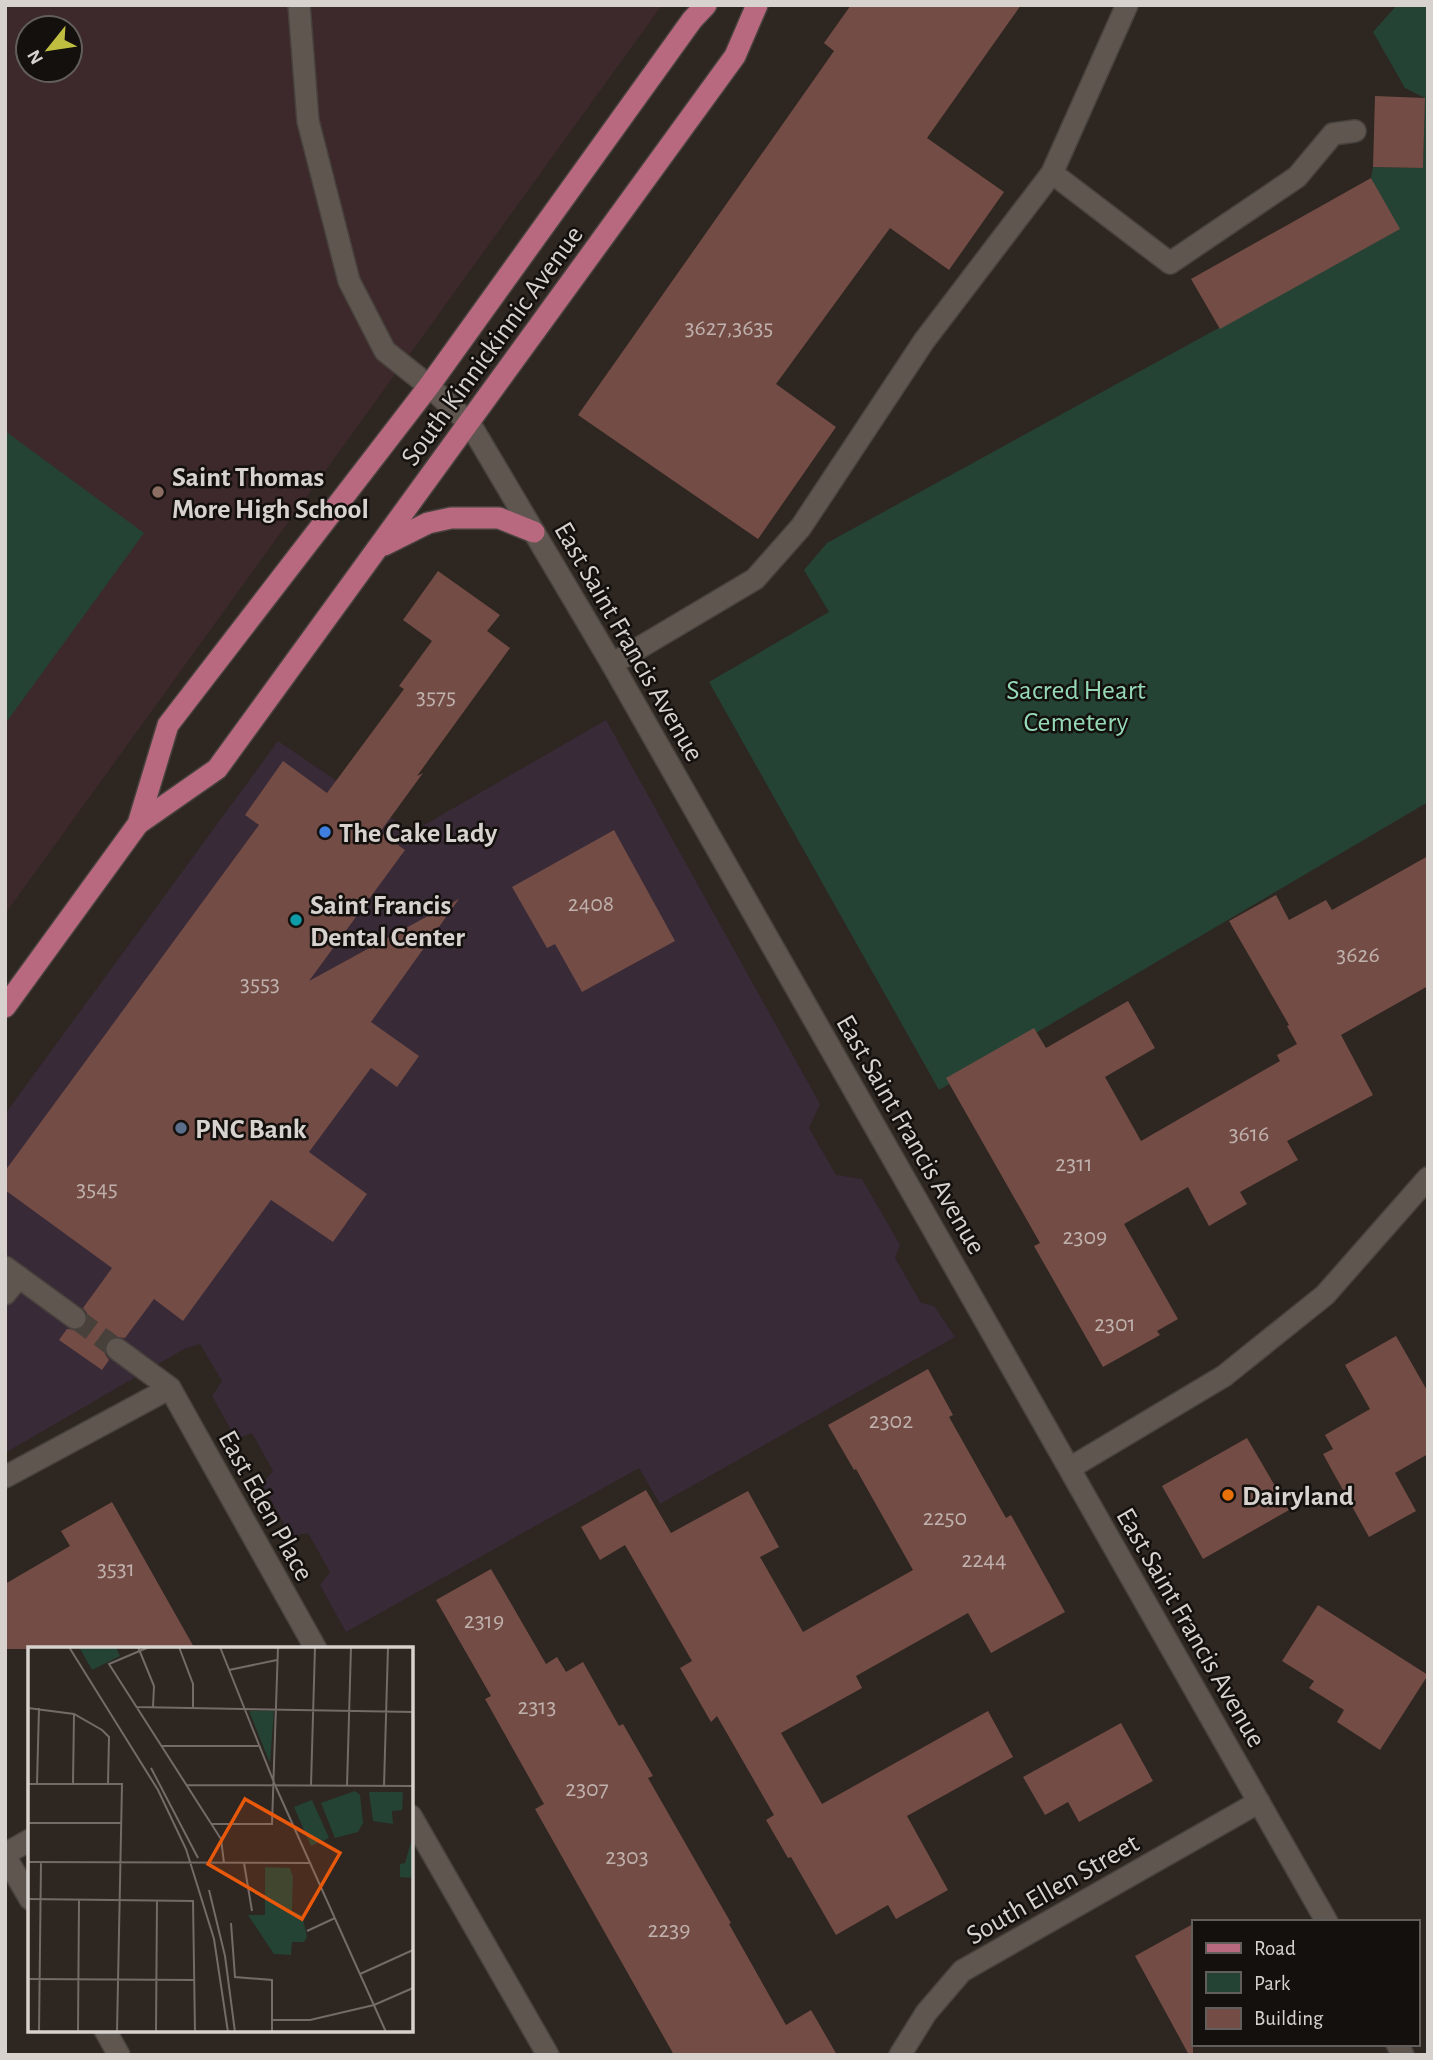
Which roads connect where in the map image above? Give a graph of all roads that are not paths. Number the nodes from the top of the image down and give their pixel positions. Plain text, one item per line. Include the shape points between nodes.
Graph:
1 (299, 5) edge
2 (706, 5) edge
3 (757, 5) edge
4 (1127, 5) edge
5 (1354, 131) dead end
6 (1052, 173) junction
7 (429, 386) junction
8 (470, 424) junction
9 (534, 532) junction
10 (379, 547) junction
11 (612, 664) junction
12 (138, 824) junction
13 (5, 1007) edge
14 (1428, 1178) edge
15 (12, 1272) edge
16 (5, 1294) edge
17 (75, 1318) tunnel mouth
18 (117, 1349) tunnel mouth
19 (170, 1388) junction
20 (1070, 1468) junction
21 (5, 1477) edge
22 (315, 1647) edge
23 (1259, 1802) junction
24 (413, 1819) edge
25 (28, 1841) edge
26 (5, 1855) edge
27 (28, 1895) edge
28 (1326, 1920) edge
29 (106, 2032) edge
30 (119, 2055) edge
31 (548, 2055) edge
32 (900, 2055) edge

1 - 7 street, East Saint Francis Avenue via 308,121 349,281 385,351
2 - 7 main road, South Kinnickinnic Avenue
3 - 8 main road, South Kinnickinnic Avenue via 735,56
4 - 6 street
5 - 6 street via 1333,134 1297,177 1170,263
6 - 11 street via 924,341 801,527 755,579
7 - 8 street, East Saint Francis Avenue
7 - 12 main road, South Kinnickinnic Avenue via 168,726
8 - 9 street, East Saint Francis Avenue
8 - 10 main road, South Kinnickinnic Avenue
9 - 10 main road via 499,518 451,518 428,523
9 - 11 street, East Saint Francis Avenue
10 - 12 main road, South Kinnickinnic Avenue via 217,769
11 - 20 street, East Saint Francis Avenue
12 - 13 main road, South Kinnickinnic Avenue
14 - 20 street via 1325,1295 1224,1376
15 - 16 street
15 - 17 street
18 - 19 street
19 - 21 street
19 - 22 street, East Eden Place
20 - 23 street, East Saint Francis Avenue
23 - 28 street, East Saint Francis Avenue
23 - 32 street, South Ellen Street via 961,1972 926,2013
24 - 31 street
25 - 26 street
26 - 27 street
29 - 30 street

